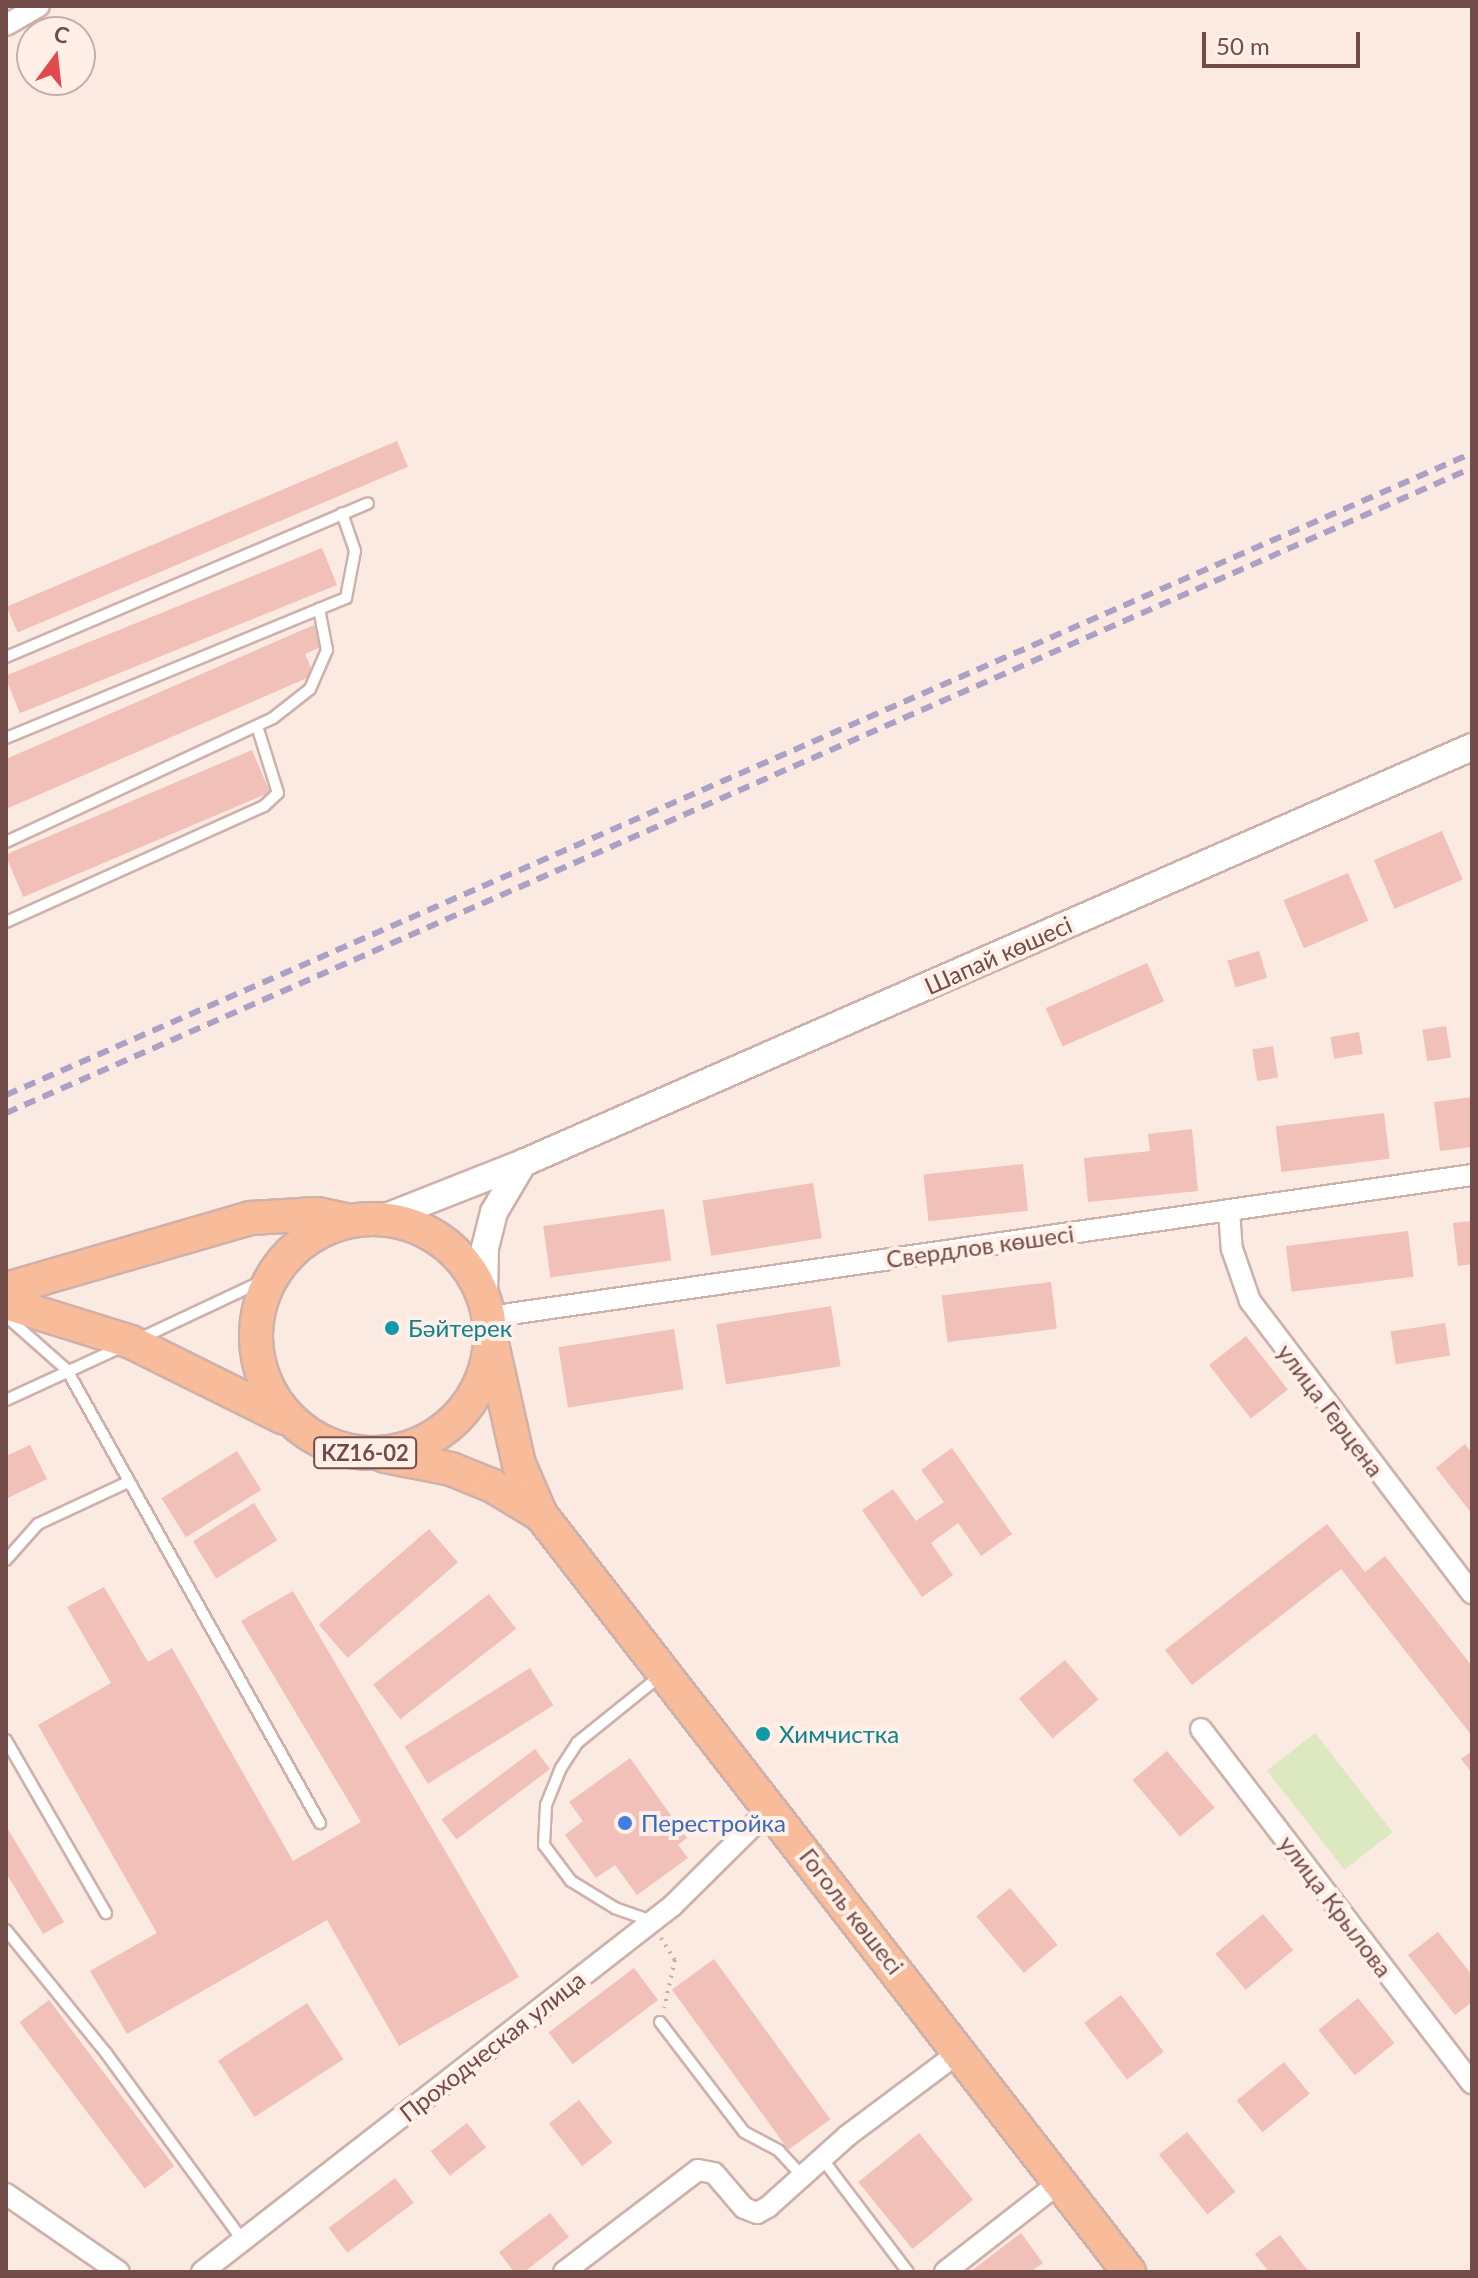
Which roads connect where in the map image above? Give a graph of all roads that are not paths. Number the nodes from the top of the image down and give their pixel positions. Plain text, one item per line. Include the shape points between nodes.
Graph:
1 (39, 6) edge
2 (6, 25) edge
3 (368, 503) dead end
4 (342, 513) junction
5 (319, 609) junction
6 (6, 657) edge
7 (257, 726) junction
8 (6, 738) edge
9 (1472, 747) edge
10 (6, 842) edge
11 (6, 922) edge
12 (523, 1163) junction
13 (1472, 1175) edge
14 (1229, 1210) junction
15 (381, 1219) junction
16 (349, 1220) junction
17 (271, 1277) junction
18 (6, 1289) edge
19 (6, 1303) edge
20 (6, 1316) edge
21 (488, 1317) junction
22 (131, 1342) junction
23 (67, 1370) junction
24 (6, 1400) edge
25 (294, 1423) junction
26 (374, 1454) junction
27 (126, 1483) junction
28 (541, 1515) junction
29 (6, 1560) edge
30 (1472, 1593) edge
31 (664, 1673) junction
32 (1201, 1729) dead end
33 (6, 1740) edge
34 (771, 1808) junction
35 (320, 1823) dead end
36 (106, 1913) dead end
37 (652, 1921) junction
38 (6, 1930) edge
39 (660, 2022) road end
40 (962, 2050) junction
41 (1472, 2083) edge
42 (824, 2161) junction
43 (803, 2177) junction
44 (1060, 2182) junction
45 (6, 2194) edge
46 (243, 2241) junction
47 (216, 2268) edge
48 (119, 2272) edge
49 (564, 2272) edge
50 (908, 2272) edge
51 (945, 2272) edge
52 (1129, 2272) edge

1 - 2 street
3 - 4 lane
4 - 5 lane via 355,551 354,579 346,598
4 - 6 lane
5 - 7 lane via 327,650 310,689
5 - 8 lane
7 - 10 lane
7 - 11 lane via 278,793 264,806
9 - 12 street, Шапай көшесі
12 - 15 street, Шапай көшесі
12 - 21 street via 494,1212 485,1248
13 - 14 street, Свердлов көшесі
14 - 21 street, Свердлов көшесі
14 - 30 street, улица Герцена via 1232,1249 1250,1301
15 - 16 main road, KZ16-02
15 - 21 main road, KZ16-02 via 425,1230 461,1258
16 - 17 main road, KZ16-02 via 300,1245
16 - 18 main road, KZ16-02 via 317,1214 251,1218
17 - 22 lane
17 - 25 main road, KZ16-02 via 256,1320 259,1366 279,1407
19 - 22 main road, KZ16-02
20 - 23 lane
21 - 26 main road, KZ16-02 via 481,1383 456,1420 418,1445
21 - 28 main road via 519,1464
22 - 23 lane
22 - 25 main road, KZ16-02
23 - 24 lane
23 - 27 lane
25 - 26 main road, KZ16-02 via 331,1446
26 - 28 main road via 451,1469
27 - 29 lane via 38,1524
27 - 35 lane
28 - 31 main road, Гоголь көшесі
31 - 34 main road, Гоголь көшесі
31 - 37 lane via 577,1743 546,1805 544,1845 571,1881 615,1908
32 - 41 street, улица Крылова
33 - 36 lane
34 - 37 street, Проходческая улица
34 - 40 main road, Гоголь көшесі
37 - 46 street, Проходческая улица
38 - 46 lane via 106,2053
39 - 43 lane via 744,2132 779,2151
40 - 42 street via 847,2136
40 - 44 main road, Гоголь көшесі
42 - 43 street
42 - 50 lane
43 - 49 street via 757,2213 744,2208 714,2173 698,2170
44 - 51 street
44 - 52 main road, Гоголь көшесі
45 - 48 street
46 - 47 street, Проходческая улица

